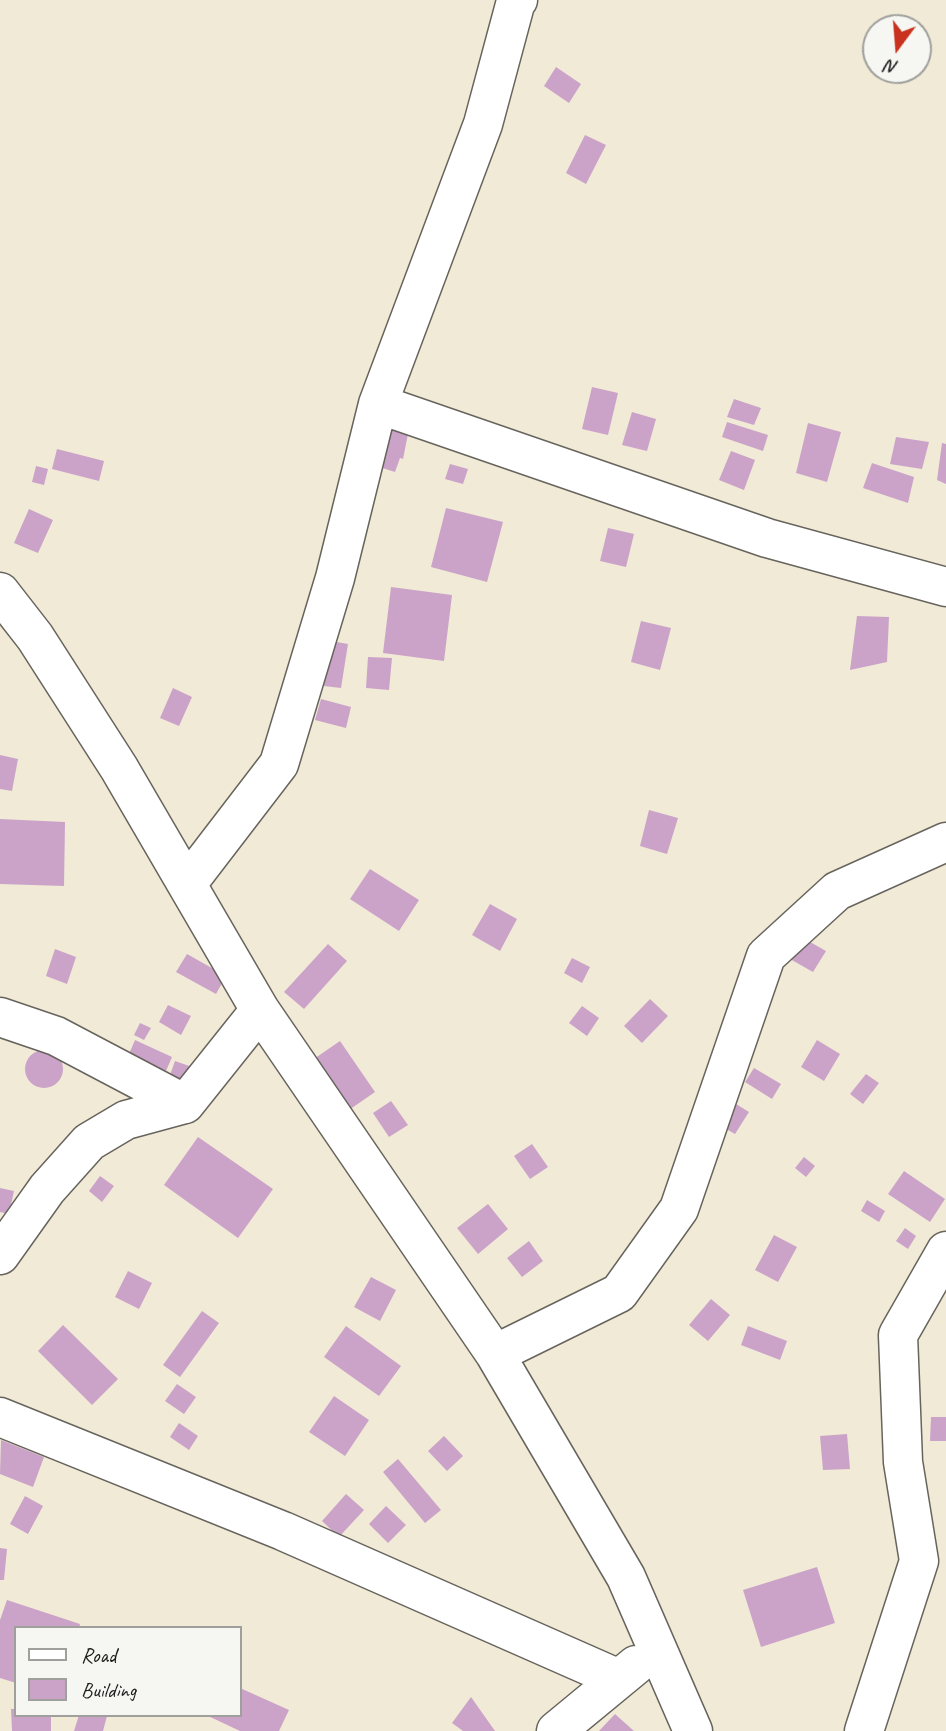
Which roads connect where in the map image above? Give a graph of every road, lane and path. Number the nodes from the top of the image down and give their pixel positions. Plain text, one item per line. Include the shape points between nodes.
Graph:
1 (516, 0) edge
2 (378, 404) junction
3 (946, 587) edge
4 (0, 593) edge
5 (946, 842) edge
6 (187, 884) junction
7 (260, 1010) junction
8 (0, 1017) edge
9 (185, 1104) junction
10 (946, 1251) edge
11 (0, 1255) edge
12 (495, 1354) junction
13 (0, 1417) edge
14 (657, 1648) junction
15 (619, 1679) junction
16 (556, 1731) edge
17 (693, 1731) edge
18 (863, 1731) edge

1 - 2 street via 483,124
2 - 3 street via 768,538
2 - 6 street via 335,578 279,764
4 - 6 street via 35,637
5 - 12 street via 836,891 766,956 679,1209 619,1293
6 - 7 street
7 - 9 street
7 - 12 street
8 - 9 street via 56,1036
9 - 11 street via 126,1120 89,1142 47,1189
10 - 18 street via 898,1335 903,1462 919,1561
12 - 14 street via 626,1577
13 - 15 street via 283,1531
14 - 15 street
14 - 17 street
15 - 16 street

